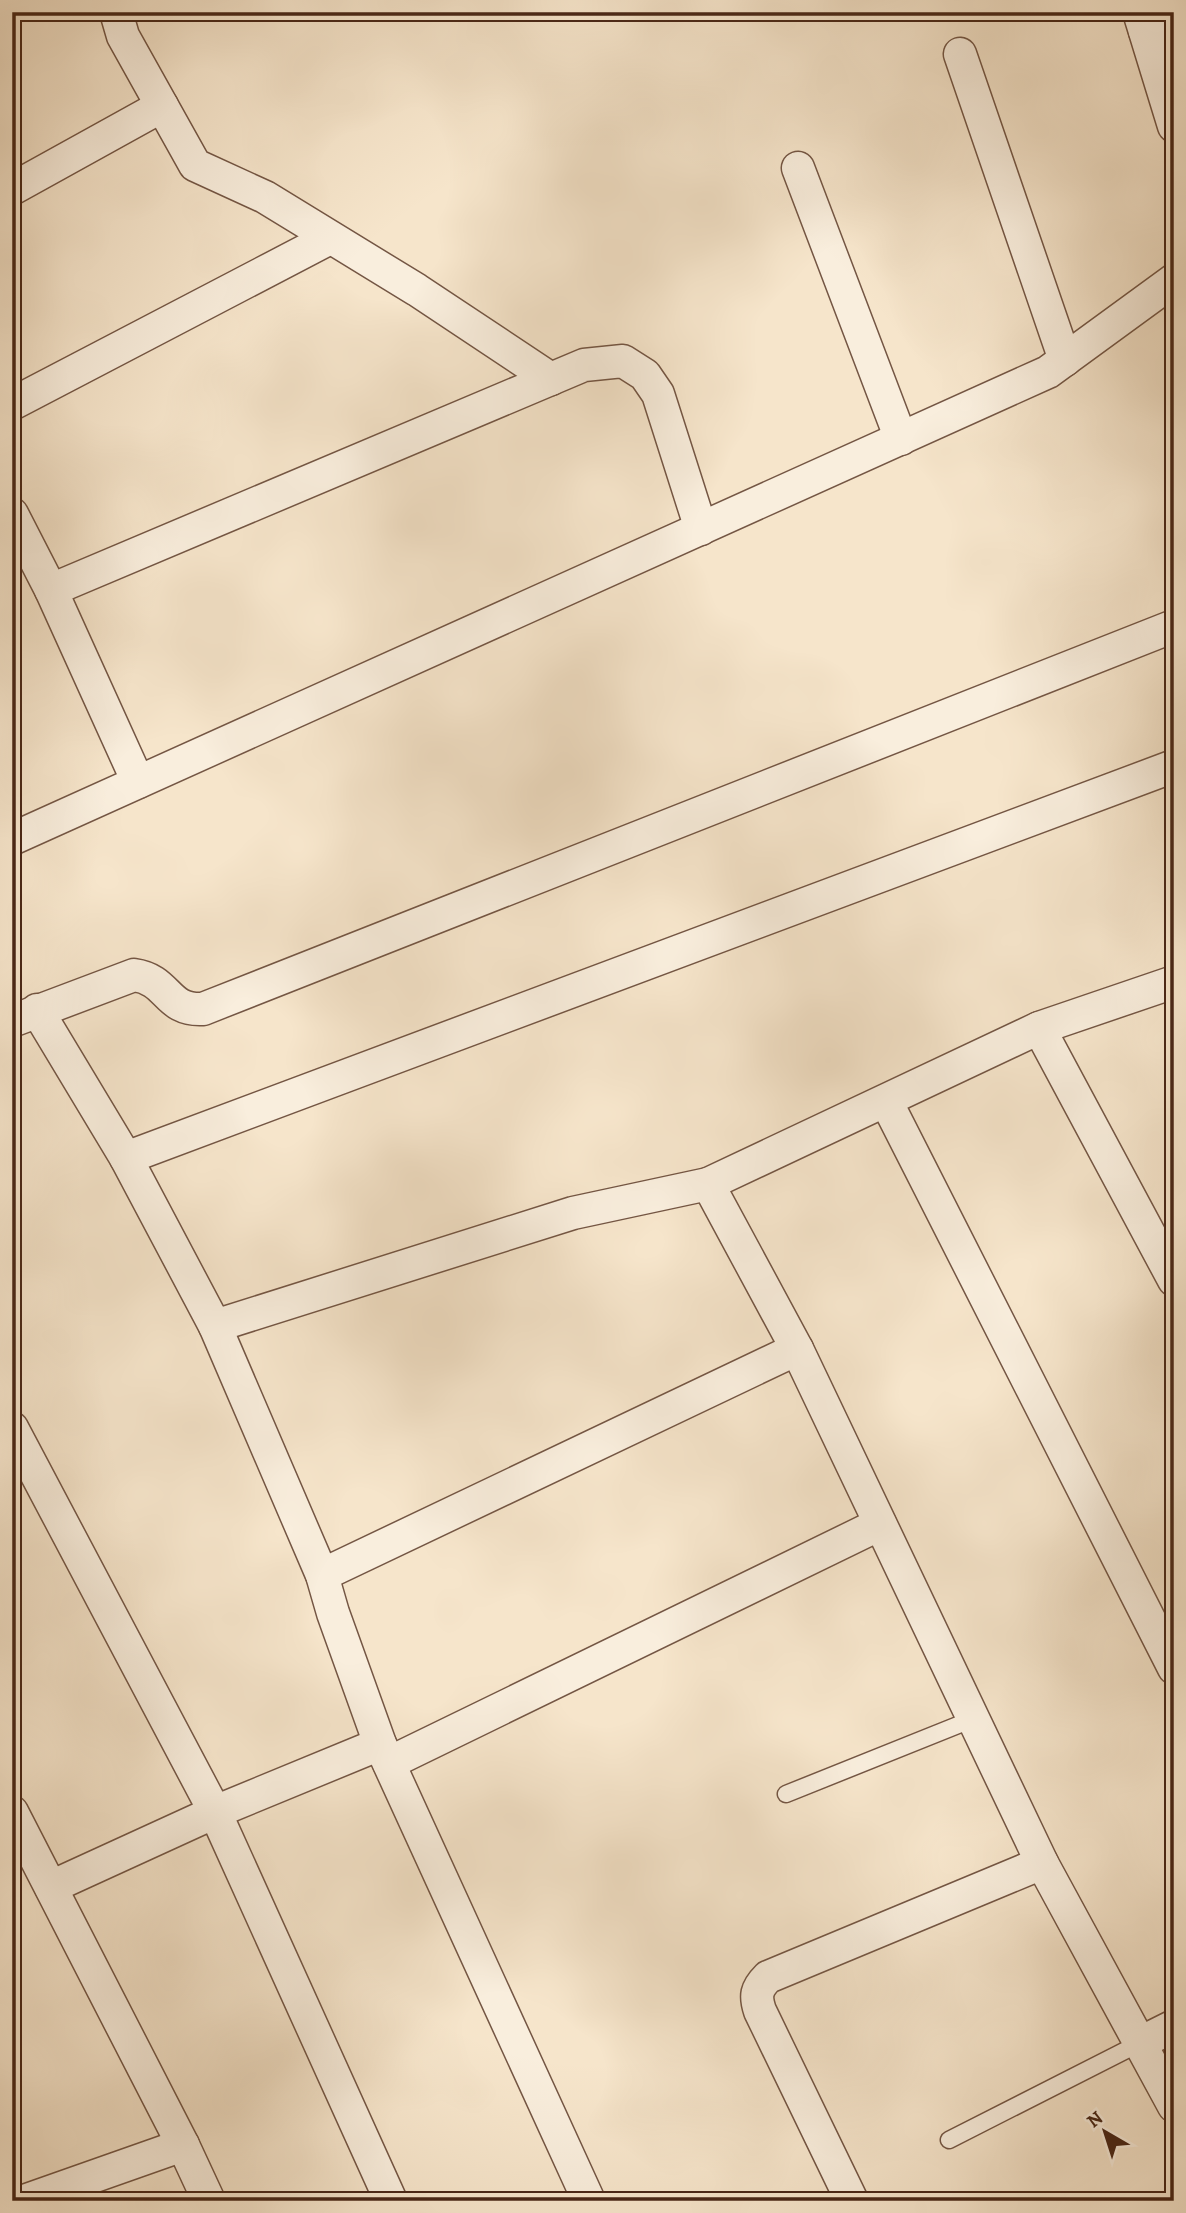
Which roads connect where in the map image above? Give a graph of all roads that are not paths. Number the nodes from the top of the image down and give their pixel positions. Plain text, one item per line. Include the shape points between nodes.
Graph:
1 (116, 12) edge
2 (1174, 19) edge
3 (1142, 22) edge
4 (960, 54) dead end
5 (162, 106) junction
6 (1174, 126) edge
7 (798, 168) dead end
8 (12, 189) edge
9 (330, 237) junction
10 (1174, 280) edge
11 (1065, 359) junction
12 (551, 379) junction
13 (12, 404) edge
14 (901, 439) junction
15 (12, 514) edge
16 (701, 529) junction
17 (51, 590) junction
18 (1174, 626) edge
19 (1174, 766) edge
20 (138, 782) junction
21 (12, 839) edge
22 (1174, 982) edge
23 (20, 1012) edge
24 (1039, 1028) junction
25 (886, 1101) junction
26 (126, 1158) junction
27 (708, 1184) junction
28 (1174, 1280) edge
29 (215, 1326) junction
30 (797, 1349) junction
31 (12, 1427) edge
32 (880, 1524) junction
33 (322, 1575) junction
34 (1169, 1647) edge
35 (973, 1719) junction
36 (384, 1754) junction
37 (786, 1794) dead end
38 (12, 1812) edge
39 (215, 1812) junction
40 (1042, 1863) junction
41 (51, 1887) junction
42 (1174, 2026) edge
43 (1140, 2043) junction
44 (1174, 2106) edge
45 (949, 2140) dead end
46 (183, 2145) junction
47 (24, 2201) edge
48 (209, 2201) edge
49 (391, 2201) edge
50 (589, 2201) edge
51 (852, 2201) edge

1 - 5 street via 123,36
2 - 3 street
3 - 6 street
4 - 11 street
5 - 8 street
5 - 9 street via 195,165 265,197
7 - 14 street
9 - 12 street
9 - 13 street
10 - 11 street
11 - 14 street via 1048,372
12 - 16 street via 584,365 623,361 645,375 658,394
12 - 17 street
14 - 16 street
15 - 17 street
16 - 20 street
17 - 20 street
18 - 23 street via 203,1009 178,1005 155,981 134,975
19 - 26 street
20 - 21 street
22 - 24 street
23 - 26 street
24 - 25 street
24 - 28 street
25 - 27 street
25 - 34 street
26 - 29 street
27 - 29 street via 573,1213
27 - 30 street
29 - 33 street
30 - 32 street
30 - 33 street
31 - 39 street
32 - 35 street
32 - 36 street
33 - 36 street
35 - 37 lane
35 - 40 street
36 - 39 street
36 - 50 street
38 - 41 street
39 - 41 street
39 - 49 street
40 - 43 street
40 - 51 street via 768,1977 758,1986 760,2011
41 - 46 street
42 - 43 street
43 - 44 street
43 - 45 lane
46 - 47 street
46 - 48 street

